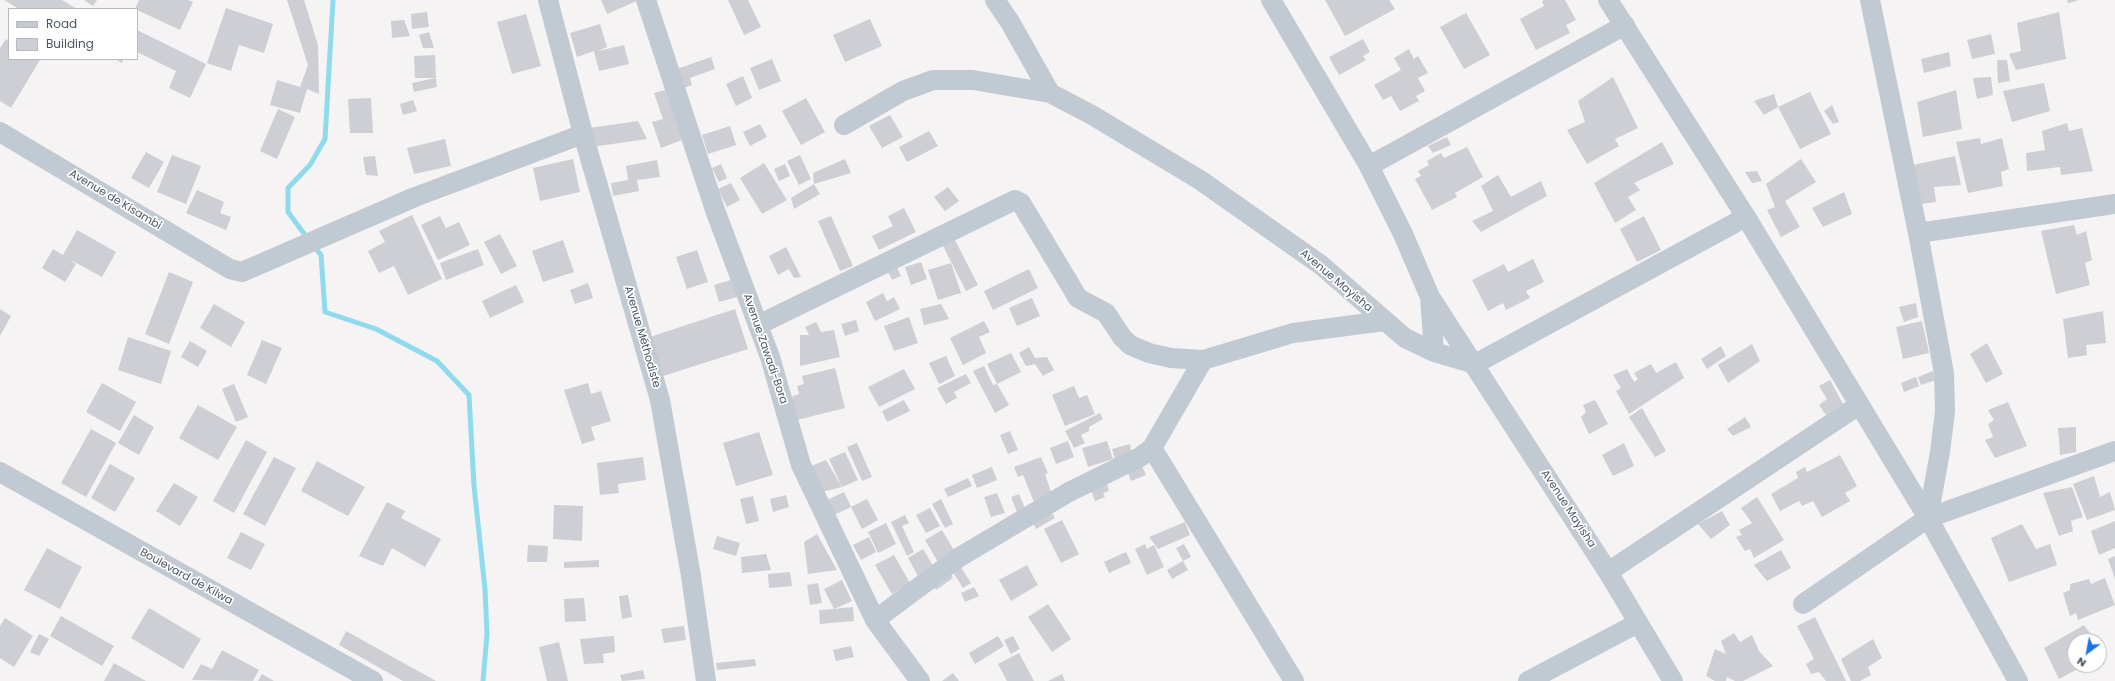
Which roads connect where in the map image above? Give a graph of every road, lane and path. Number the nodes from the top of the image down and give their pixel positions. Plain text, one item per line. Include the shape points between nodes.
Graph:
1 (548, 0) edge
2 (646, 0) edge
3 (995, 0) edge
4 (1271, 0) edge
5 (1608, 0) edge
6 (1870, 0) edge
7 (1625, 25) junction
8 (1050, 93) junction
9 (844, 125) dead end
10 (0, 132) edge
11 (583, 134) junction
12 (1369, 166) junction
13 (2115, 204) edge
14 (1746, 217) junction
15 (1918, 233) junction
16 (1430, 296) junction
17 (1384, 321) junction
18 (758, 324) junction
19 (1434, 352) junction
20 (1203, 360) junction
21 (1474, 364) junction
22 (1859, 405) junction
23 (1152, 448) junction
24 (2115, 451) edge
25 (0, 472) edge
26 (1928, 518) junction
27 (1608, 572) junction
28 (1803, 604) dead end
29 (875, 620) junction
30 (1638, 623) junction
31 (373, 681) edge
32 (706, 681) edge
33 (920, 681) edge
34 (1294, 681) edge
35 (1528, 681) edge
36 (1673, 681) edge
37 (2018, 681) edge

1 - 11 street, Avenue Méthodiste
2 - 18 street, Avenue Zawadi-Bora via 715,210
3 - 8 street
4 - 12 street
5 - 7 street
6 - 15 street
7 - 12 street
7 - 14 street
8 - 9 street, Avenue Mayisha via 973,80 933,80 903,91
8 - 17 street, Avenue Mayisha via 1092,115 1200,180 1321,265
10 - 11 street, Avenue de Kisambi via 230,269 242,272 415,197
11 - 32 street, Avenue Méthodiste via 660,400 691,576
12 - 16 street
13 - 15 street
14 - 21 street
14 - 22 street
15 - 26 street via 1944,373 1945,395 1940,452
16 - 19 street
16 - 21 street
17 - 19 street, Avenue Mayisha via 1405,338
17 - 20 street via 1293,333
18 - 20 street via 1015,200 1021,203 1073,292 1083,302 1106,313 1130,345 1161,356
18 - 29 street, Avenue Zawadi-Bora via 801,465
19 - 21 street, Avenue Mayisha
20 - 23 street
21 - 27 street, Avenue Mayisha
22 - 26 street
22 - 27 street
23 - 29 street via 1140,457 1068,492 958,558
23 - 34 street
24 - 26 street
25 - 31 street, Boulevard de Kilwa
26 - 28 street
26 - 37 street
27 - 30 street, Avenue Mayisha
29 - 33 street, Avenue Zawadi-Bora
30 - 35 street
30 - 36 street, Avenue Mayisha

